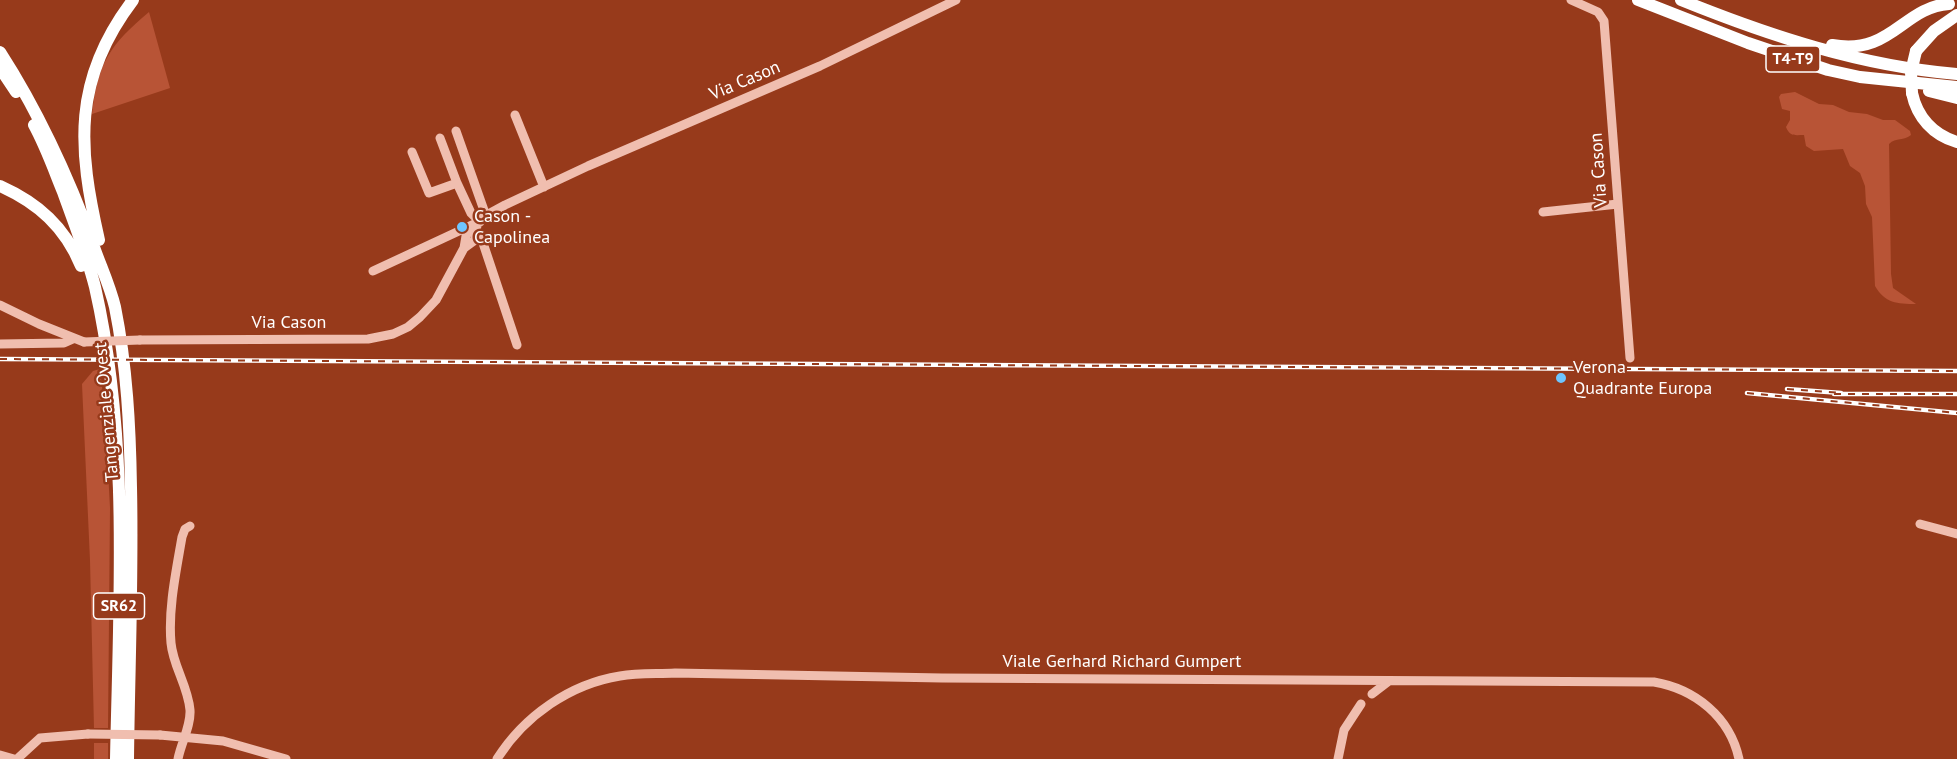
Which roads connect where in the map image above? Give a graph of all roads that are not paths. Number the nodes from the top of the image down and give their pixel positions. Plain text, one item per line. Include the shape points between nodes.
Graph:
1 (133, 0) edge
2 (956, 0) edge
3 (1571, 0) edge
4 (1638, 0) edge
5 (1681, 0) edge
6 (1929, 0) edge
7 (1949, 4) dead end
8 (1957, 15) edge
9 (1903, 25) junction
10 (1957, 27) edge
11 (1774, 34) junction
12 (1920, 46) junction
13 (0, 52) edge
14 (0, 68) edge
15 (1957, 74) edge
16 (1860, 77) junction
17 (1957, 87) edge
18 (1957, 98) edge
19 (515, 115) dead end
20 (456, 131) dead end
21 (440, 138) dead end
22 (1957, 142) edge
23 (412, 152) dead end
24 (458, 183) junction
25 (0, 186) edge
26 (544, 187) junction
27 (1618, 204) junction
28 (1543, 212) dead end
29 (480, 224) junction
30 (466, 236) junction
31 (448, 237) junction
32 (464, 249) junction
33 (373, 271) dead end
34 (108, 283) junction
35 (0, 305) edge
36 (98, 309) junction
37 (72, 339) junction
38 (0, 344) edge
39 (517, 345) dead end
40 (1630, 358) dead end
41 (1920, 525) dead end
42 (190, 526) dead end
43 (1957, 534) edge
44 (1389, 681) junction
45 (1372, 694) dead end
46 (1361, 704) dead end
47 (184, 737) junction
48 (0, 755) edge
49 (15, 759) edge
50 (117, 759) edge
51 (128, 759) edge
52 (178, 759) edge
53 (286, 759) edge
54 (497, 759) edge
55 (1338, 759) edge
56 (1739, 759) edge

1 - 34 highway via 105,46 85,115 83,149 88,191
2 - 26 street, Via Cason via 820,66
3 - 27 street, Via Cason via 1598,12 1604,21
4 - 16 highway, T4-T9 via 1788,58
5 - 11 highway, T4-T9
6 - 9 highway, T4-T9
7 - 9 highway, T4-T9 via 1930,8
8 - 12 highway
9 - 11 highway, T4-T9 via 1880,40 1857,47
10 - 12 highway via 1942,31
11 - 15 highway, T4-T9 via 1878,63
12 - 22 highway, bridge via 1911,72 1917,110 1927,124
13 - 34 highway, Tangenziale Ovest / SR62 via 61,162
14 - 36 highway, Tangenziale Ovest via 22,101 53,166 95,287
16 - 17 highway, T4-T9
16 - 18 highway, T4-T9
19 - 26 street
20 - 29 street
21 - 24 street
23 - 24 street via 429,193
24 - 29 street
25 - 36 highway, Tangenziale Ovest / SR62 via 40,208 59,227 76,254
26 - 29 street, Via Cason
27 - 28 street
27 - 40 street, Via Cason
29 - 30 street, Via Cason
29 - 31 street, Via Cason via 462,228
29 - 32 street, Via Cason via 475,240
29 - 39 street
30 - 31 street, Via Cason
30 - 32 street, Via Cason
31 - 32 street
31 - 33 street, Via Cason
32 - 37 street, Via Cason, bridge via 436,300 408,327 393,334 368,339
34 - 51 highway, Tangenziale Ovest / SR62 via 115,306 129,414 132,542
35 - 37 street, Via Cason
36 - 50 highway, Tangenziale Ovest / SR62 via 116,414 118,454
37 - 38 street, Via Cason via 63,343
41 - 43 street
42 - 47 street via 182,537 171,627 172,653 190,710
44 - 45 street
44 - 54 street, Viale Gerhard Richard Gumpert via 632,675 588,685 546,707 520,729
44 - 56 street, Viale Gerhard Richard Gumpert via 1665,684 1686,691 1709,707 1729,733
46 - 55 street via 1344,730
47 - 49 street, bridge via 88,734 40,738
47 - 52 street
47 - 53 street via 223,741
48 - 49 street

